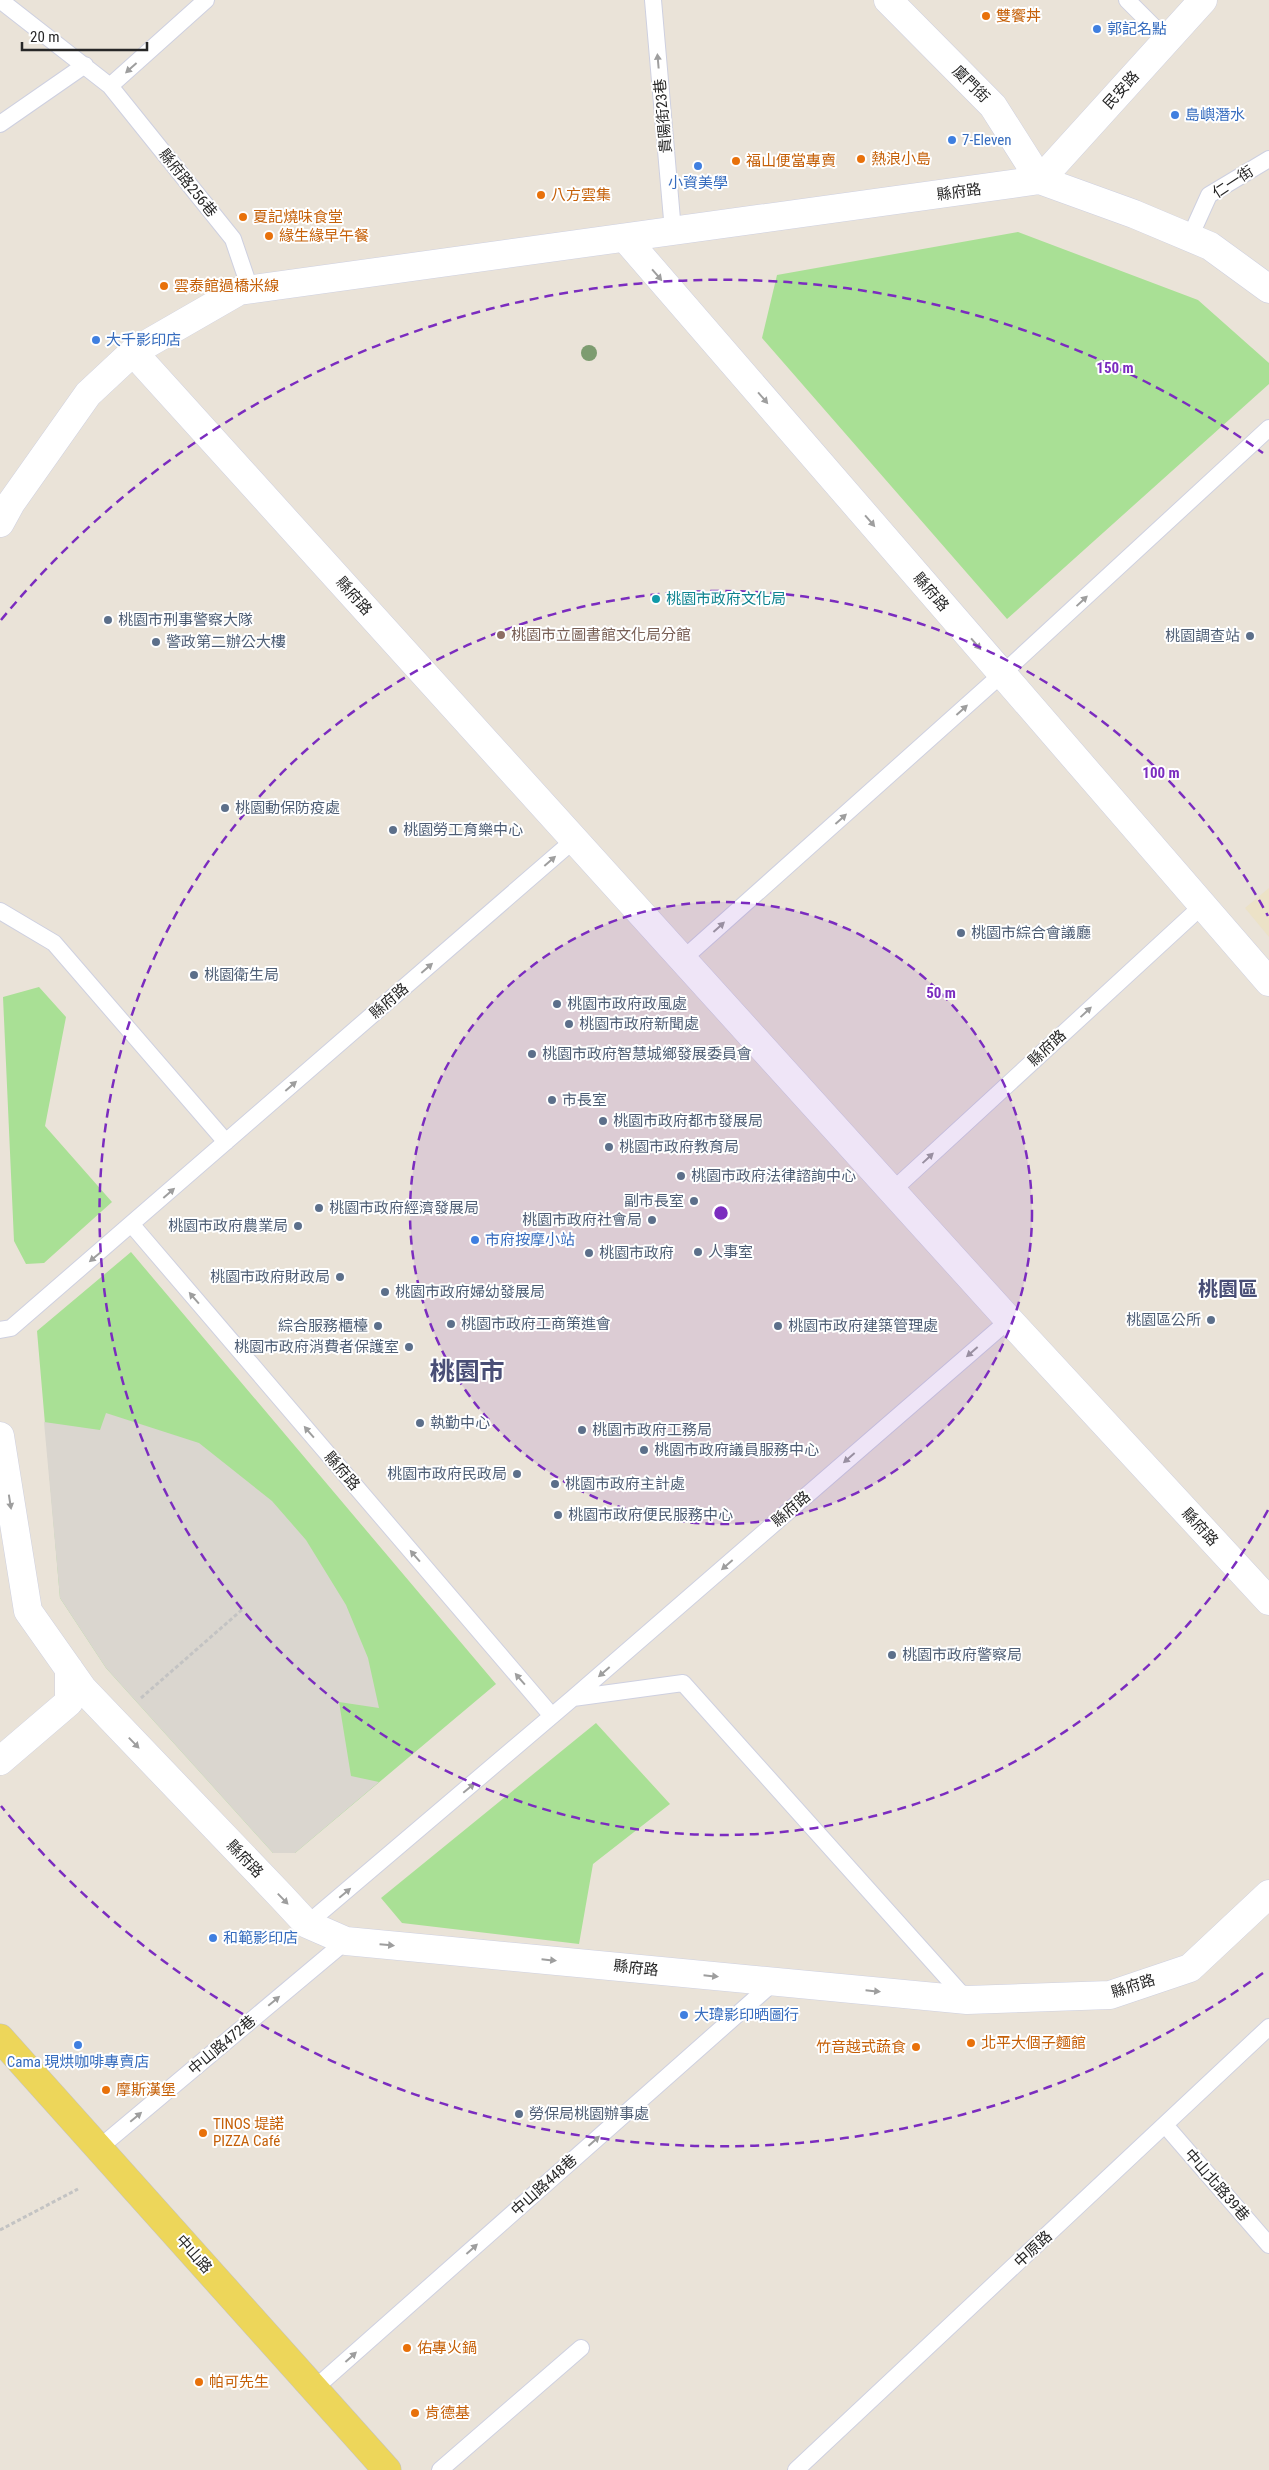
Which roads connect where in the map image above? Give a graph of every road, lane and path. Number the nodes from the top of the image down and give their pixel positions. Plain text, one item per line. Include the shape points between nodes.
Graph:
1 (0, 0) edge
2 (206, 0) edge
3 (653, 0) edge
4 (888, 0) edge
5 (1127, 0) edge
6 (1203, 0) edge
7 (1167, 40) junction
8 (85, 65) junction
9 (110, 86) junction
10 (0, 124) edge
11 (1269, 159) edge
12 (1040, 180) junction
13 (673, 231) junction
14 (1190, 237) junction
15 (625, 238) junction
16 (250, 289) junction
17 (1269, 289) edge
18 (133, 352) junction
19 (1269, 428) edge
20 (0, 523) edge
21 (1002, 674) junction
22 (574, 840) junction
23 (1203, 906) junction
24 (0, 912) edge
25 (683, 959) junction
26 (1269, 982) edge
27 (226, 1142) junction
28 (892, 1191) junction
29 (132, 1225) junction
30 (1009, 1320) junction
31 (0, 1330) edge
32 (0, 1436) edge
33 (1269, 1602) edge
34 (244, 1608) dead end
35 (70, 1669) junction
36 (573, 1698) junction
37 (69, 1702) junction
38 (136, 1702) dead end
39 (101, 1708) junction
40 (552, 1716) junction
41 (0, 1761) edge
42 (1269, 1894) edge
43 (307, 1924) junction
44 (346, 1941) junction
45 (774, 1982) junction
46 (967, 2000) junction
47 (1269, 2027) edge
48 (0, 2038) edge
49 (1165, 2125) junction
50 (99, 2148) junction
51 (78, 2189) dead end
52 (0, 2230) edge
53 (1269, 2245) edge
54 (581, 2348) dead end
55 (314, 2389) junction
56 (386, 2470) edge
57 (440, 2470) edge
58 (796, 2470) edge

1 - 8 lane, 縣府路256巷
2 -> 9 lane
13 -> 3 lane, 貴陽街23巷
4 - 12 street, 廈門街 via 993,106
5 - 7 lane
6 - 7 street, 民安路
7 - 12 street, 民安路
8 - 9 lane, 縣府路256巷
8 - 10 lane
9 - 16 lane, 縣府路256巷 via 233,239
11 - 14 lane, 仁一街 via 1209,195
12 - 13 street, 縣府路
12 - 14 street, 縣府路
13 - 15 street, 縣府路
14 - 17 street, 縣府路 via 1210,246
15 - 16 street, 縣府路
15 -> 21 street, 縣府路
16 - 18 street, 縣府路 via 239,291
18 - 20 street, 縣府路 via 88,394
18 - 22 street, 縣府路
21 -> 19 lane
21 - 23 street, 縣府路
25 -> 21 lane
22 - 25 street, 縣府路
27 -> 22 lane, 縣府路
23 - 26 street, 縣府路
28 -> 23 lane, 縣府路
24 - 27 lane via 54,942
25 - 28 street, 縣府路
29 -> 27 lane, 縣府路
28 - 30 street, 縣府路
29 -> 31 lane, 縣府路 via 11,1328
40 -> 29 lane, 縣府路
30 - 33 street, 縣府路
30 -> 36 lane, 縣府路
32 -> 35 street, 縣府路 via 28,1612
34 - 38 path
35 - 37 street
35 - 39 street, 縣府路
36 - 40 lane, 縣府路
36 - 46 lane via 683,1683
37 - 39 street
37 - 41 street
39 -> 43 street, 縣府路
43 -> 40 lane, 縣府路
42 - 46 street, 縣府路 via 1190,1968 1110,1996
43 - 44 street, 縣府路
44 -> 45 street, 縣府路
50 -> 44 lane, 中山路472巷
45 -> 46 street, 縣府路
55 -> 45 lane, 中山路448巷
47 - 49 lane, 中原路
48 - 50 main road, 中山路
49 - 53 lane, 中山北路39巷
49 - 58 lane, 中原路
50 - 55 main road, 中山路
51 - 52 path
54 - 57 lane
55 - 56 main road, 中山路

